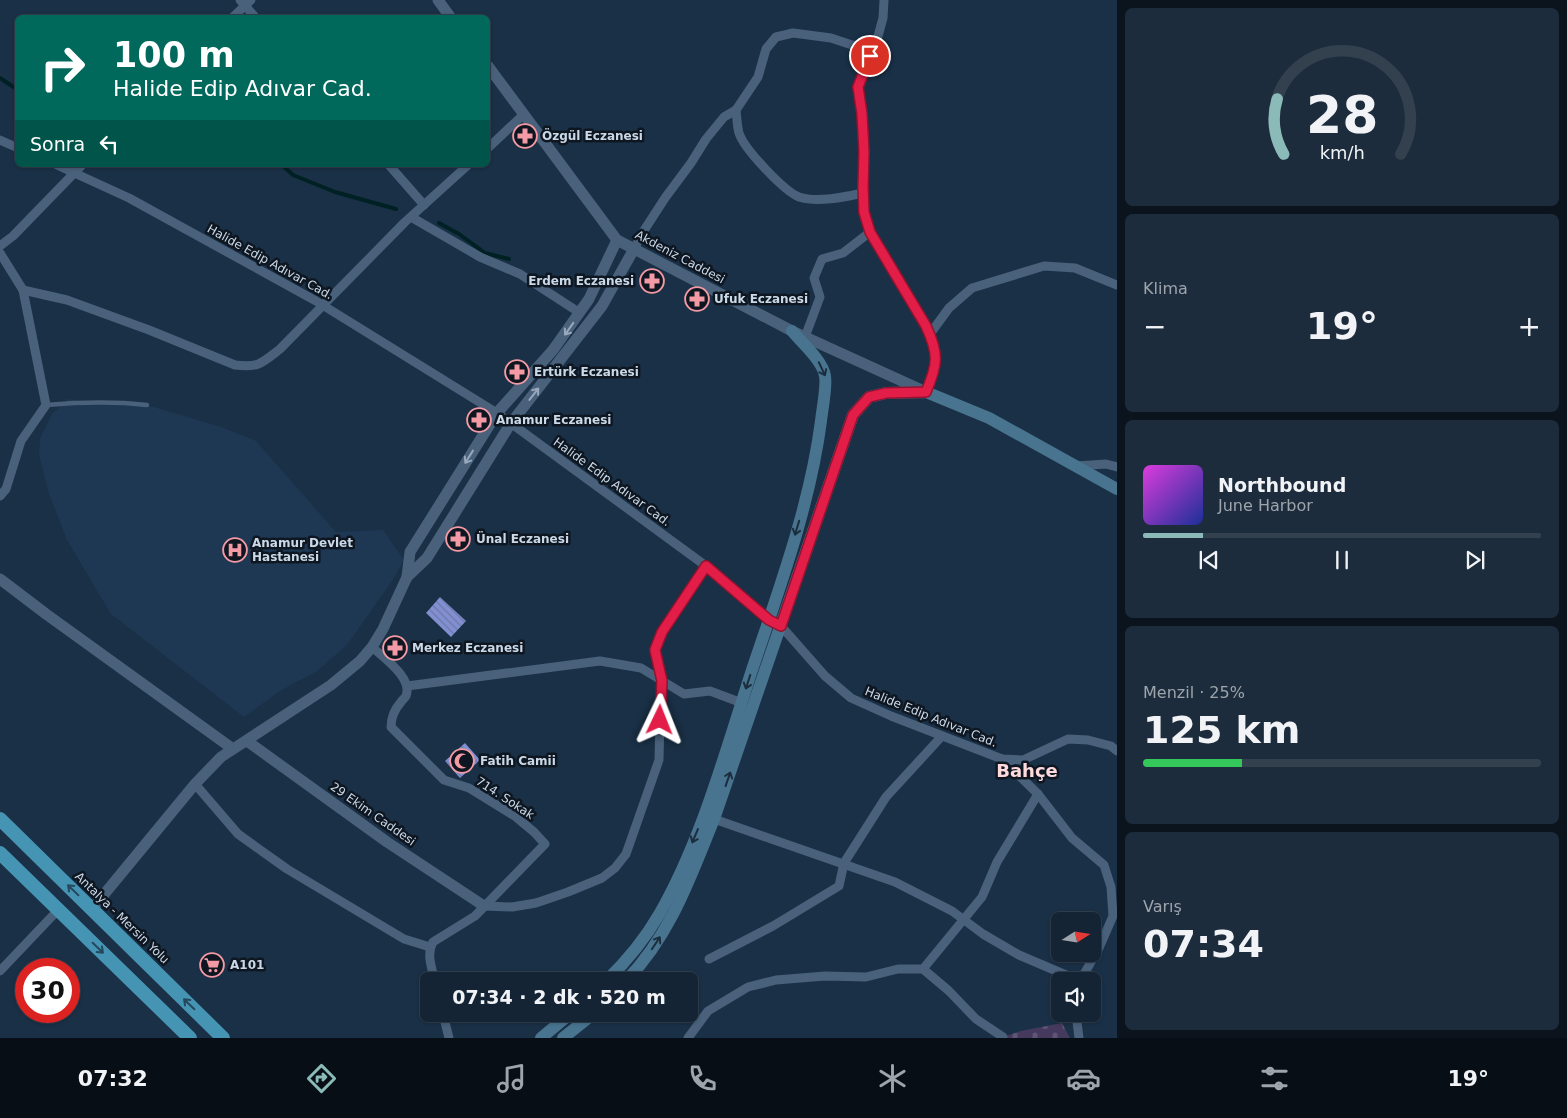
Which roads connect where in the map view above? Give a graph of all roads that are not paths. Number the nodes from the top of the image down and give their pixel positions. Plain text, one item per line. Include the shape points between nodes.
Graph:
1 (438, 0) edge
2 (884, 0) edge
3 (245, 2) edge
4 (234, 15) edge
5 (254, 15) edge
6 (449, 15) edge
7 (875, 46) junction
8 (490, 69) edge
9 (736, 110) junction
10 (523, 115) junction
11 (0, 140) edge
12 (490, 146) edge
13 (15, 147) edge
14 (62, 167) edge
15 (80, 167) edge
16 (391, 167) edge
17 (466, 167) edge
18 (75, 172) junction
19 (863, 194) junction
20 (424, 205) junction
21 (411, 217) junction
22 (870, 232) junction
23 (617, 240) junction
24 (0, 246) edge
25 (634, 249) junction
26 (0, 253) edge
27 (1117, 284) edge
28 (23, 290) junction
29 (323, 305) junction
30 (580, 313) junction
31 (792, 331) junction
32 (930, 334) junction
33 (806, 337) junction
34 (926, 392) junction
35 (46, 405) junction
36 (147, 406) dead end
37 (497, 413) junction
38 (511, 423) junction
39 (1076, 466) junction
40 (1117, 467) edge
41 (1117, 489) edge
42 (0, 496) edge
43 (706, 566) junction
44 (407, 577) junction
45 (0, 579) edge
46 (769, 620) junction
47 (781, 626) junction
48 (372, 647) junction
49 (662, 681) junction
50 (407, 686) junction
51 (742, 703) junction
52 (942, 736) junction
53 (247, 741) junction
54 (233, 748) junction
55 (1117, 750) edge
56 (1002, 759) junction
57 (195, 784) junction
58 (1038, 794) junction
59 (0, 819) edge
60 (714, 819) junction
61 (0, 853) edge
62 (844, 863) junction
63 (484, 906) junction
64 (92, 909) junction
65 (58, 910) junction
66 (964, 920) junction
67 (430, 947) junction
68 (709, 959) dead end
69 (923, 969) junction
70 (0, 971) edge
71 (433, 972) edge
72 (615, 972) edge
73 (634, 972) edge
74 (1059, 972) edge
75 (1085, 972) edge
76 (445, 1022) edge
77 (560, 1022) edge
78 (583, 1022) edge
79 (1077, 1022) edge
80 (1003, 1036) dead end
81 (190, 1038) edge
82 (223, 1038) edge
83 (449, 1038) edge
84 (540, 1038) edge
85 (563, 1038) edge
86 (688, 1038) edge
87 (1079, 1038) edge

1 - 6 street
2 - 7 street
3 - 4 street
3 - 5 street
7 - 9 street via 852,45 831,38 793,33 776,37 766,49 758,77
7 - 19 street via 858,87 864,152
8 - 10 street, Akdeniz Caddesi
9 - 19 street via 740,135 754,156 786,189 800,197 813,199
9 - 25 street via 724,118 706,139
10 - 12 street
10 - 23 street, Akdeniz Caddesi
11 - 13 street
14 - 18 street, Halide Edip Adıvar Cad.
15 - 18 street
16 - 20 street
17 - 20 street
18 - 24 street
18 - 29 street, Halide Edip Adıvar Cad. via 129,198
19 - 22 street
20 - 21 street
21 - 29 street
21 - 30 street via 480,258 520,274
22 - 32 street
22 - 33 street via 843,253 822,259 814,278 820,297
23 - 25 street, Akdeniz Caddesi
23 - 30 street via 590,299
25 - 31 street, Akdeniz Caddesi
38 -> 25 street via 602,306
26 - 28 street
27 - 32 street via 1075,268 1044,266 972,288 949,308
28 - 29 street via 67,300 235,365 248,367 261,364 280,349
28 - 35 street
29 - 37 street, Halide Edip Adıvar Cad.
30 -> 37 street via 553,350
31 - 33 street, Akdeniz Caddesi
31 -> 46 main road via 818,361 826,376 818,443 806,498
32 - 34 street via 936,361
33 - 34 street, Akdeniz Caddesi
34 - 39 main road via 989,418
34 - 47 main road via 869,397 853,415
35 - 36 lane via 120,402
35 - 42 street via 21,441 6,489
37 - 38 street, Halide Edip Adıvar Cad.
37 -> 44 street via 410,552
38 - 43 street, Halide Edip Adıvar Cad.
38 - 44 street via 427,558
39 - 40 street via 1106,464
39 - 41 main road
43 - 46 street, Halide Edip Adıvar Cad.
43 - 49 street via 662,632 655,650
44 - 48 street
45 - 54 street
46 - 47 street, Halide Edip Adıvar Cad.
46 -> 51 main road
47 - 52 street, Halide Edip Adıvar Cad. via 825,676 851,698
60 -> 47 main road
48 - 50 street via 402,676
48 - 53 street via 331,685
49 - 50 street via 641,668 600,661
49 - 51 street via 684,694 710,692
49 - 63 street via 659,760 626,854 615,868 602,878 536,903 512,907
50 - 63 street, 714. Sokak via 406,696 391,719 391,727 444,780 469,788 516,817 544,844
51 -> 72 main road via 703,816 672,889 644,938
52 - 56 street, Halide Edip Adıvar Cad.
52 - 62 street via 886,797
53 - 54 street
53 - 63 street, 29 Ekim Caddesi via 387,842
54 - 57 street
55 - 56 street, Halide Edip Adıvar Cad. via 1088,740 1068,739 1023,760
56 - 58 street
57 - 64 street
57 - 67 street via 238,834 288,869 404,939
58 - 66 street via 997,862 982,897
58 - 75 street via 1072,838 1104,865 1111,887 1113,916
64 -> 59 highway, Antalya - Mersin Yolu
60 - 62 street
73 -> 60 main road via 671,921
61 - 65 highway
62 - 66 street via 895,882
62 - 68 street via 839,886 773,926
63 - 67 street via 475,916
82 -> 64 highway, Antalya - Mersin Yolu
65 - 70 street
65 -> 81 highway
66 - 69 street
66 - 74 street via 1020,955
67 - 71 street
69 - 80 street via 976,1019
69 - 86 street via 898,969 866,977 776,980 748,987 708,1011
76 - 83 street
77 - 84 main road
78 - 85 main road
79 - 87 street

